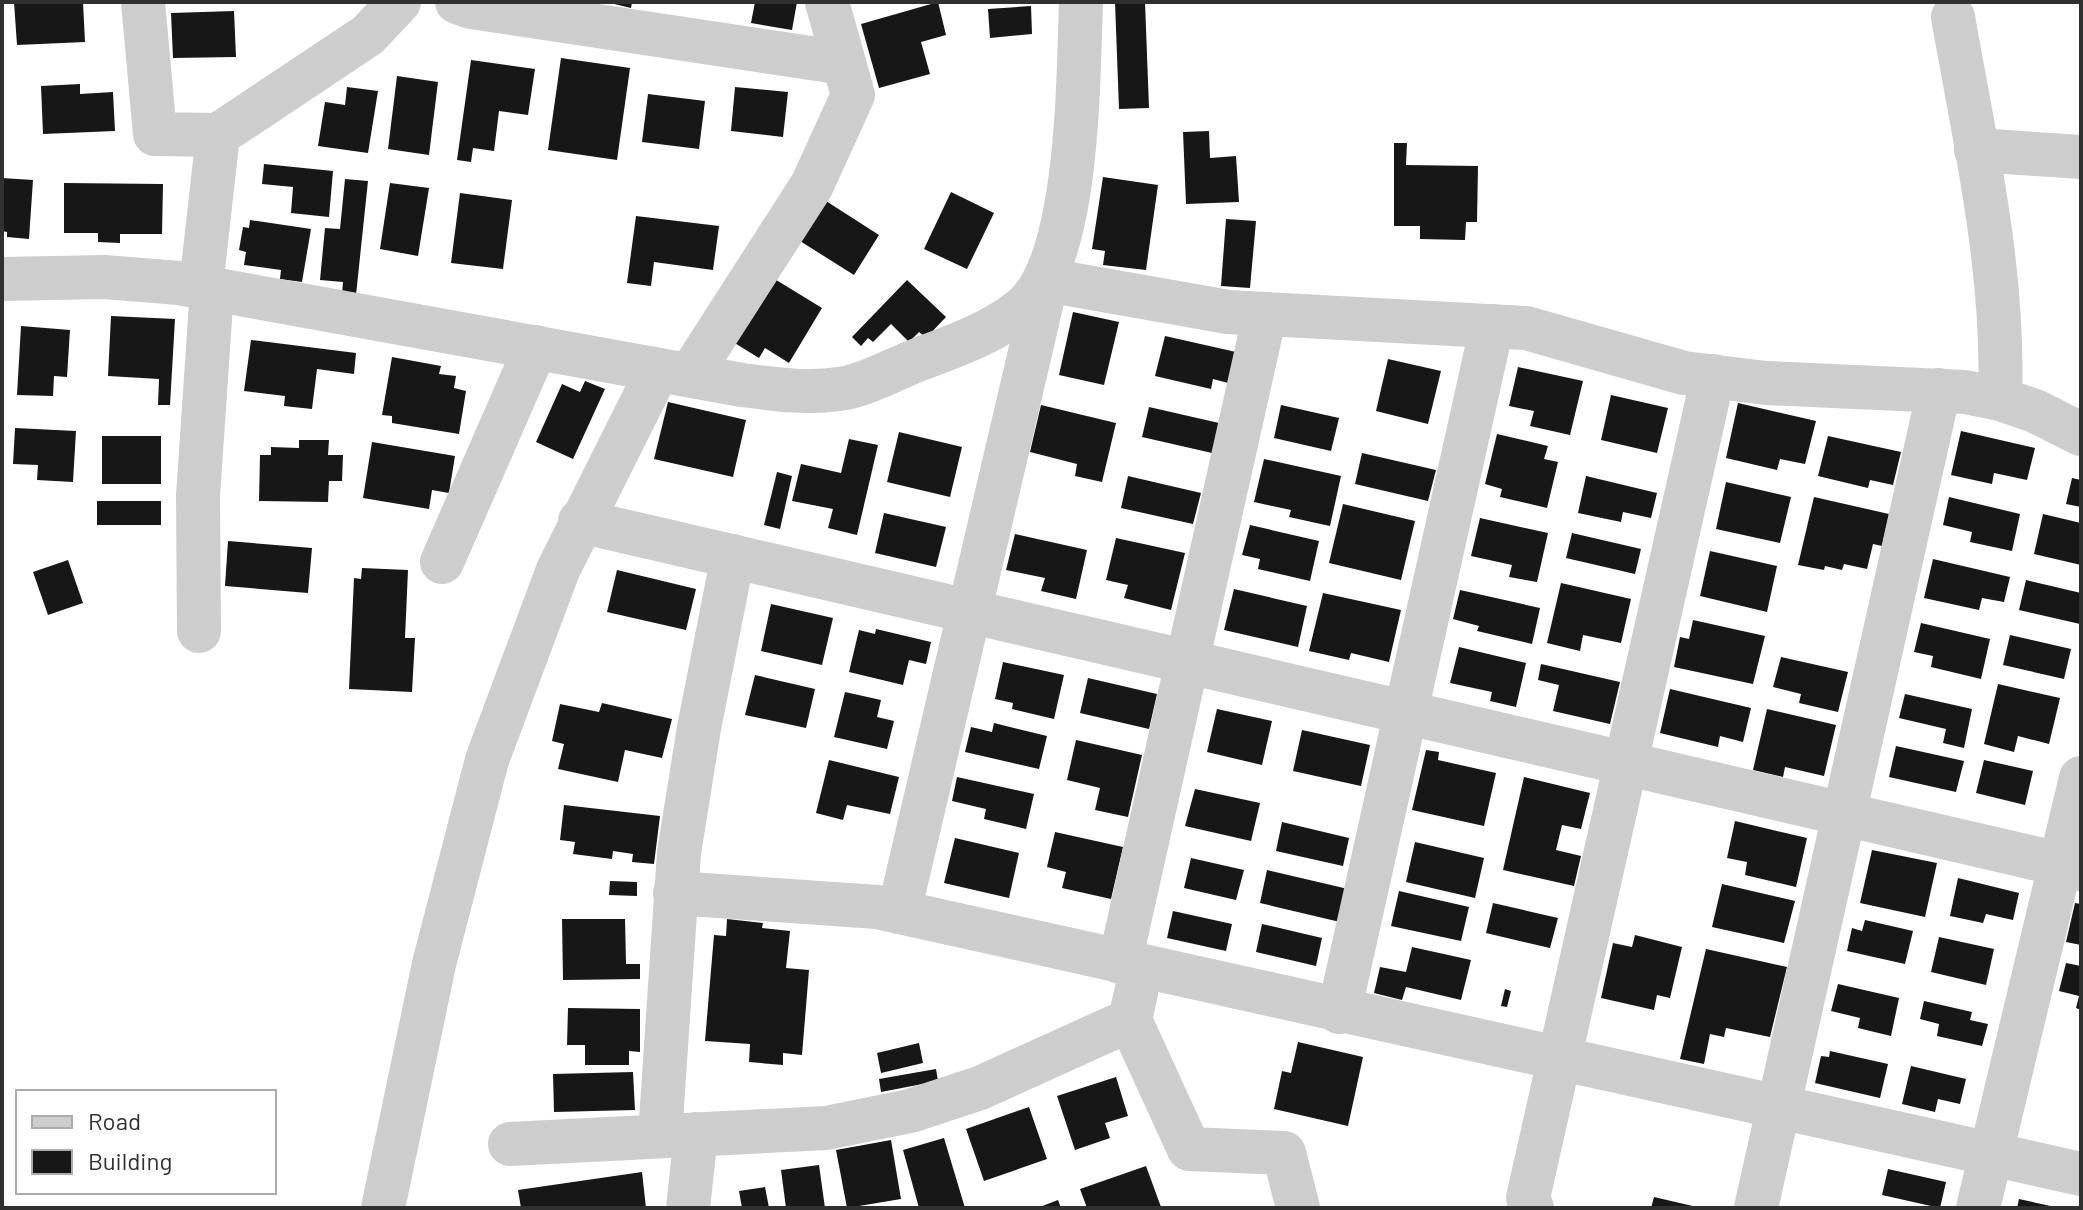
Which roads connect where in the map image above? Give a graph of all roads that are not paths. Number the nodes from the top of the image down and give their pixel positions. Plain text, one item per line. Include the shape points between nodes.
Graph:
1 (143, 2) edge
2 (399, 2) edge
3 (457, 2) edge
4 (827, 2) edge
5 (1081, 2) edge
6 (1953, 17) dead end
7 (844, 63) junction
8 (218, 135) junction
9 (1976, 150) junction
10 (2081, 157) edge
11 (2, 279) edge
12 (1047, 280) junction
13 (206, 288) junction
14 (1265, 314) junction
15 (1492, 326) junction
16 (536, 347) junction
17 (674, 373) junction
18 (1713, 376) junction
19 (1939, 390) junction
20 (2000, 399) junction
21 (2081, 434) edge
22 (580, 521) junction
23 (733, 556) junction
24 (442, 562) dead end
25 (970, 611) junction
26 (199, 631) dead end
27 (1187, 661) junction
28 (1406, 712) junction
29 (1626, 763) junction
30 (2081, 778) edge
31 (1844, 813) junction
32 (2071, 866) edge
33 (675, 893) junction
34 (899, 912) junction
35 (1131, 965) junction
36 (1339, 1012) junction
37 (1130, 1020) junction
38 (1559, 1060) junction
39 (1779, 1106) junction
40 (678, 1135) junction
41 (510, 1144) dead end
42 (1992, 1153) junction
43 (2081, 1174) edge
44 (383, 1208) edge
45 (688, 1208) edge
46 (1298, 1208) edge
47 (1532, 1208) edge
48 (1756, 1208) edge
49 (1978, 1208) edge

1 - 8 street via 155,134
2 - 8 street via 368,35
3 - 7 street
4 - 7 street
5 - 12 street via 1073,155 1063,225
6 - 9 street
7 - 17 street via 853,95 812,185
8 - 13 street
9 - 10 street
9 - 20 street via 1999,327
11 - 13 street via 104,277
12 - 14 street via 1131,298
12 - 17 street via 1001,323 841,389 788,391
12 - 25 street
13 - 16 street
13 - 26 street
14 - 15 street
14 - 27 street
15 - 18 street via 1526,328 1684,373
15 - 28 street
16 - 17 street
16 - 24 street
17 - 22 street
18 - 19 street
18 - 29 street
19 - 20 street
19 - 31 street
20 - 21 street
22 - 23 street
22 - 44 street via 487,760 434,964
23 - 25 street
23 - 33 street via 699,728
25 - 27 street
25 - 34 street
27 - 28 street
27 - 35 street
28 - 29 street
28 - 36 street
29 - 31 street
29 - 38 street
30 - 32 street
31 - 32 street
31 - 39 street
32 - 42 street
33 - 34 street
33 - 40 street
34 - 35 street
35 - 36 street
35 - 37 street
36 - 38 street
37 - 40 street via 980,1088 910,1111 826,1128
37 - 46 street via 1189,1149 1284,1153
38 - 39 street
38 - 47 street via 1528,1198
39 - 42 street
39 - 48 street
40 - 41 street
40 - 45 street
42 - 43 street
42 - 49 street

